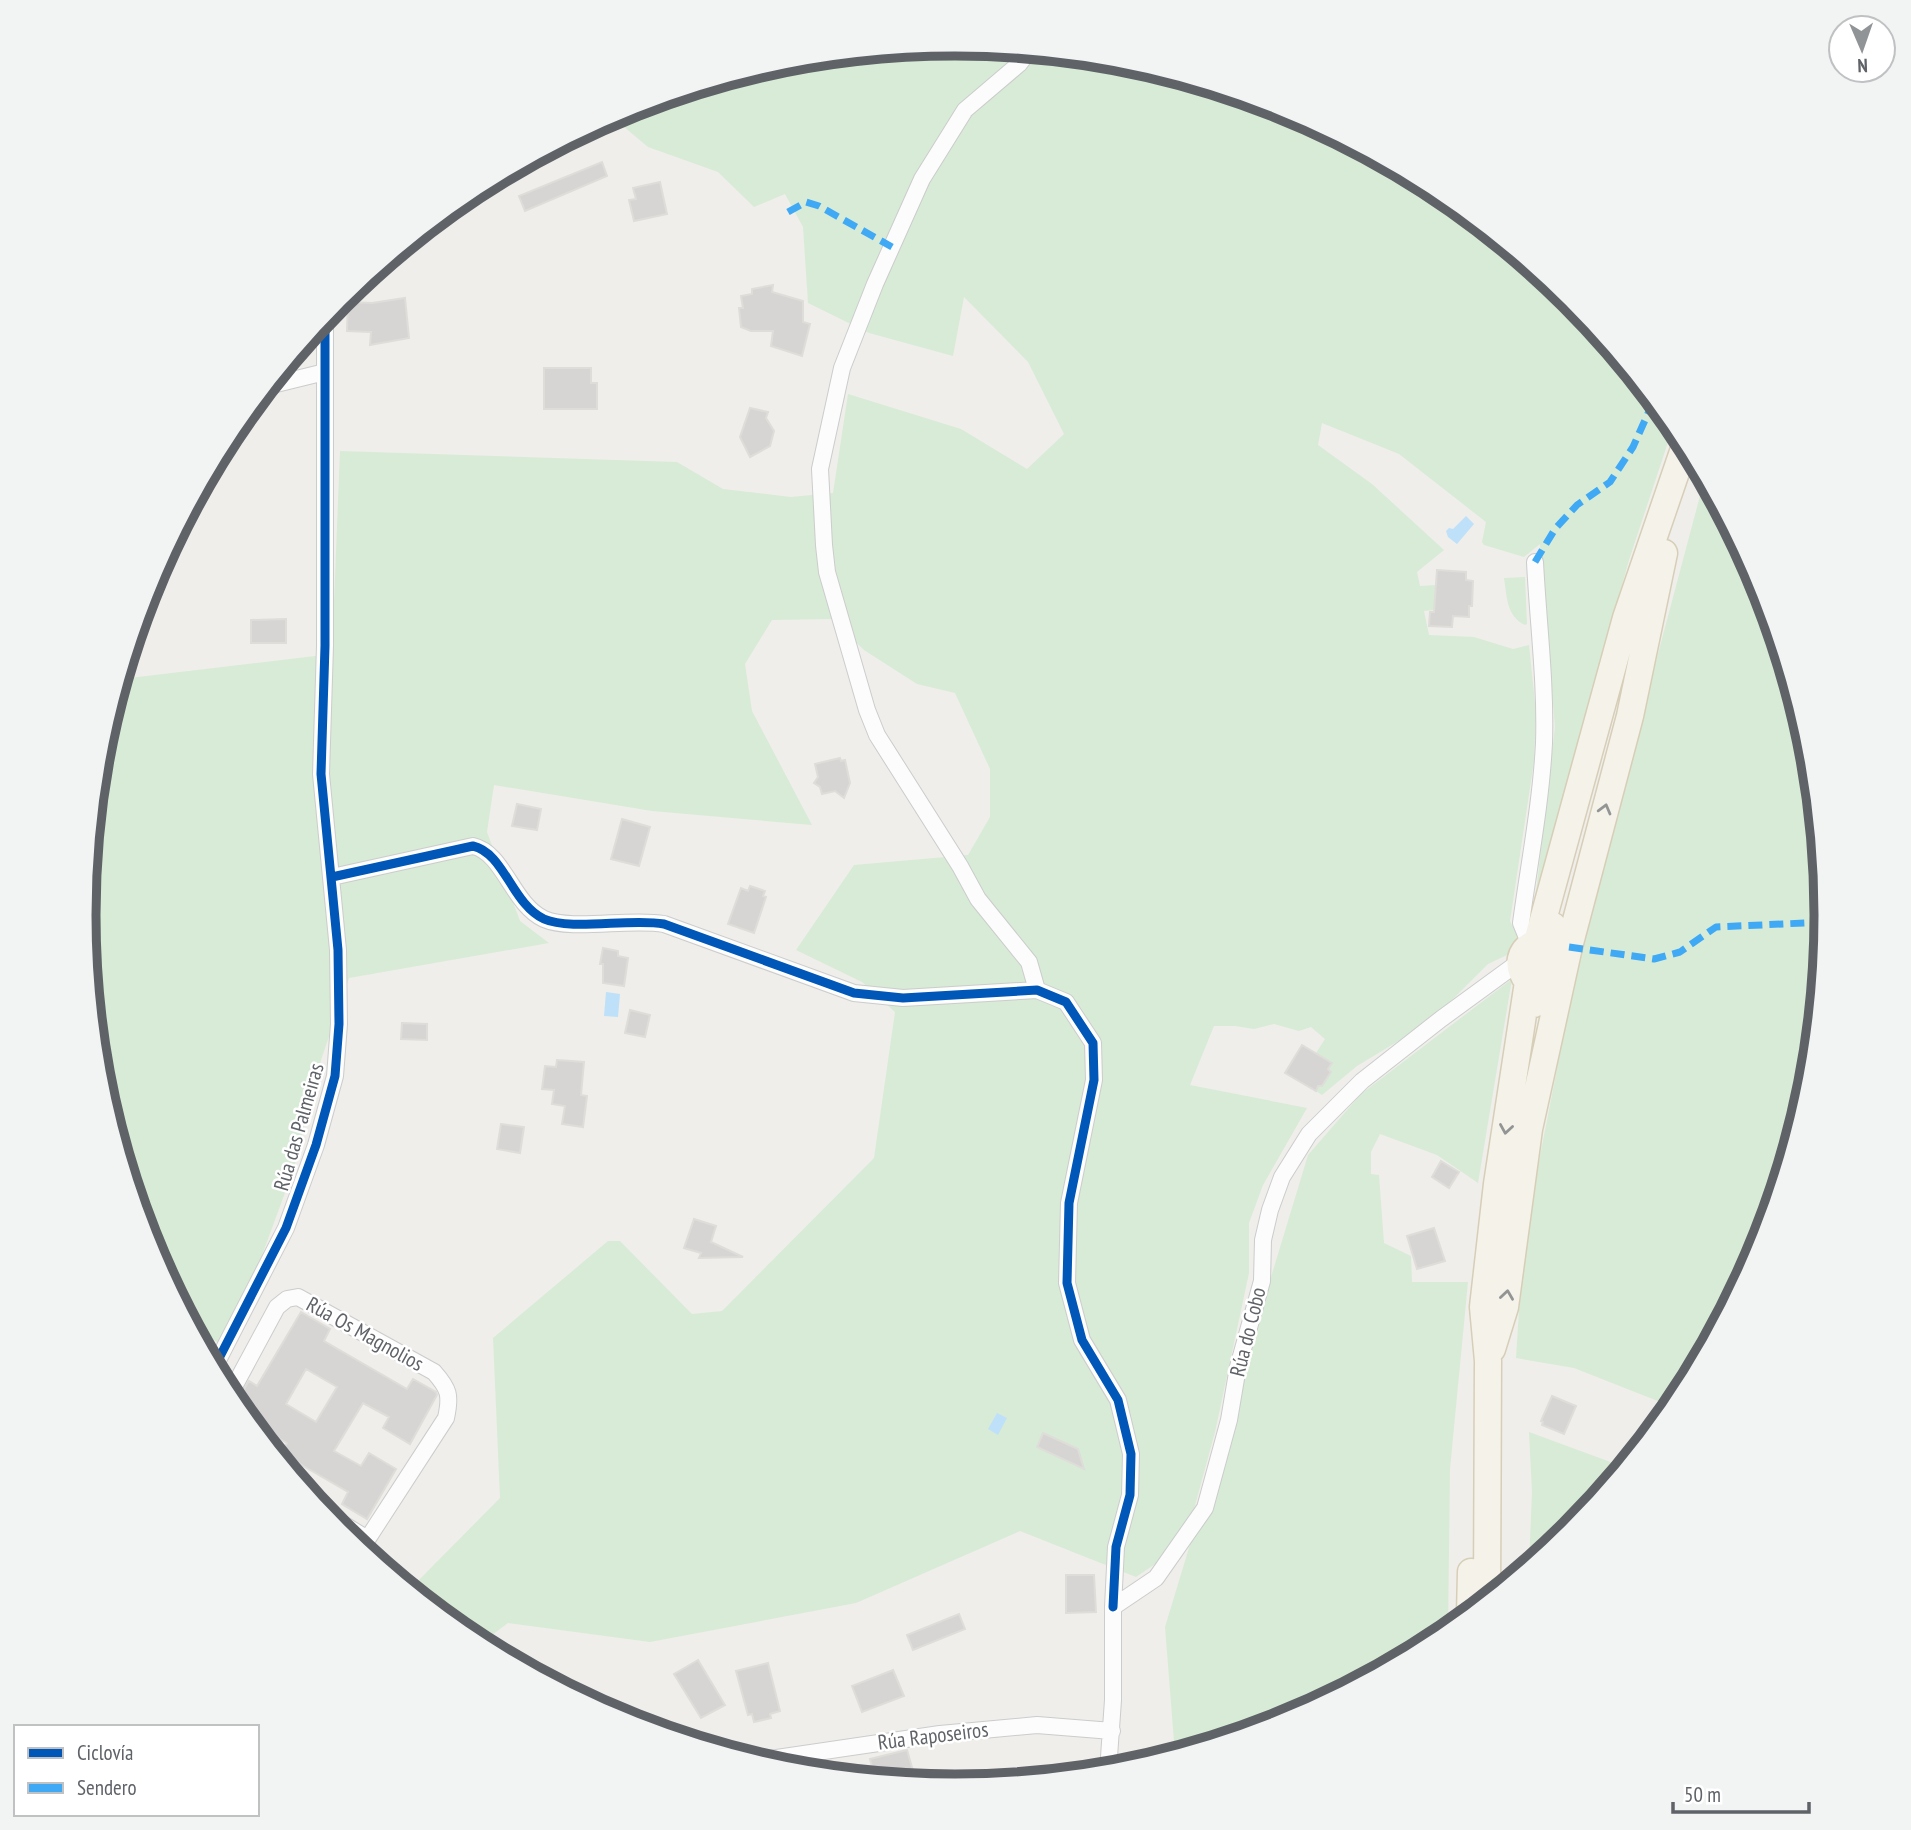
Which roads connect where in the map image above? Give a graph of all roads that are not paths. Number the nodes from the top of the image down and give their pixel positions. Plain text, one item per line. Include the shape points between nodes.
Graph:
1 (1023, 59) edge
2 (325, 333) edge
3 (325, 372) junction
4 (282, 383) edge
5 (1682, 458) edge
6 (1684, 460) edge
7 (1535, 562) dead end
8 (332, 877) junction
9 (1544, 950) junction
10 (1037, 990) junction
11 (220, 1358) edge
12 (1489, 1361) junction
13 (236, 1383) edge
14 (1486, 1521) junction
15 (366, 1539) edge
16 (1487, 1589) edge
17 (1470, 1602) edge
18 (1113, 1607) junction
19 (1112, 1731) junction
20 (784, 1756) edge
21 (1109, 1760) edge

1 - 10 street via 965,110 922,179 842,369 820,469 827,572 877,735 978,899 1029,962
2 - 3 street, Rúa das Palmeiras
3 - 4 street
3 - 8 street, Rúa das Palmeiras via 321,774
5 - 9 main road via 1659,528
9 -> 6 main road via 1595,843 1630,716
7 - 9 street via 1544,744 1521,923
8 - 10 street via 473,846 493,858 520,900 546,920 664,924 854,993 883,998
8 - 11 street, Rúa das Palmeiras via 339,1000 335,1076 286,1228
12 -> 9 main road via 1505,1307 1529,1129 1529,1083
9 -> 12 main road via 1517,1062 1497,1184 1483,1307
9 - 18 street, Rúa do Cobo via 1441,1018 1362,1081 1309,1134 1282,1177 1270,1210 1263,1240 1262,1281 1205,1508 1156,1578
10 - 18 street via 1066,1002 1093,1043 1094,1080 1069,1203 1067,1283 1082,1340 1118,1400 1131,1454 1130,1495 1116,1547
12 - 14 main road
13 - 15 street, Rúa Os Magnolios via 277,1307 298,1297 434,1372 445,1385 450,1399 446,1418
14 - 16 main road
14 - 17 main road via 1471,1551
18 - 19 street
19 - 20 street, Rúa Raposeiros via 1037,1725
19 - 21 street

